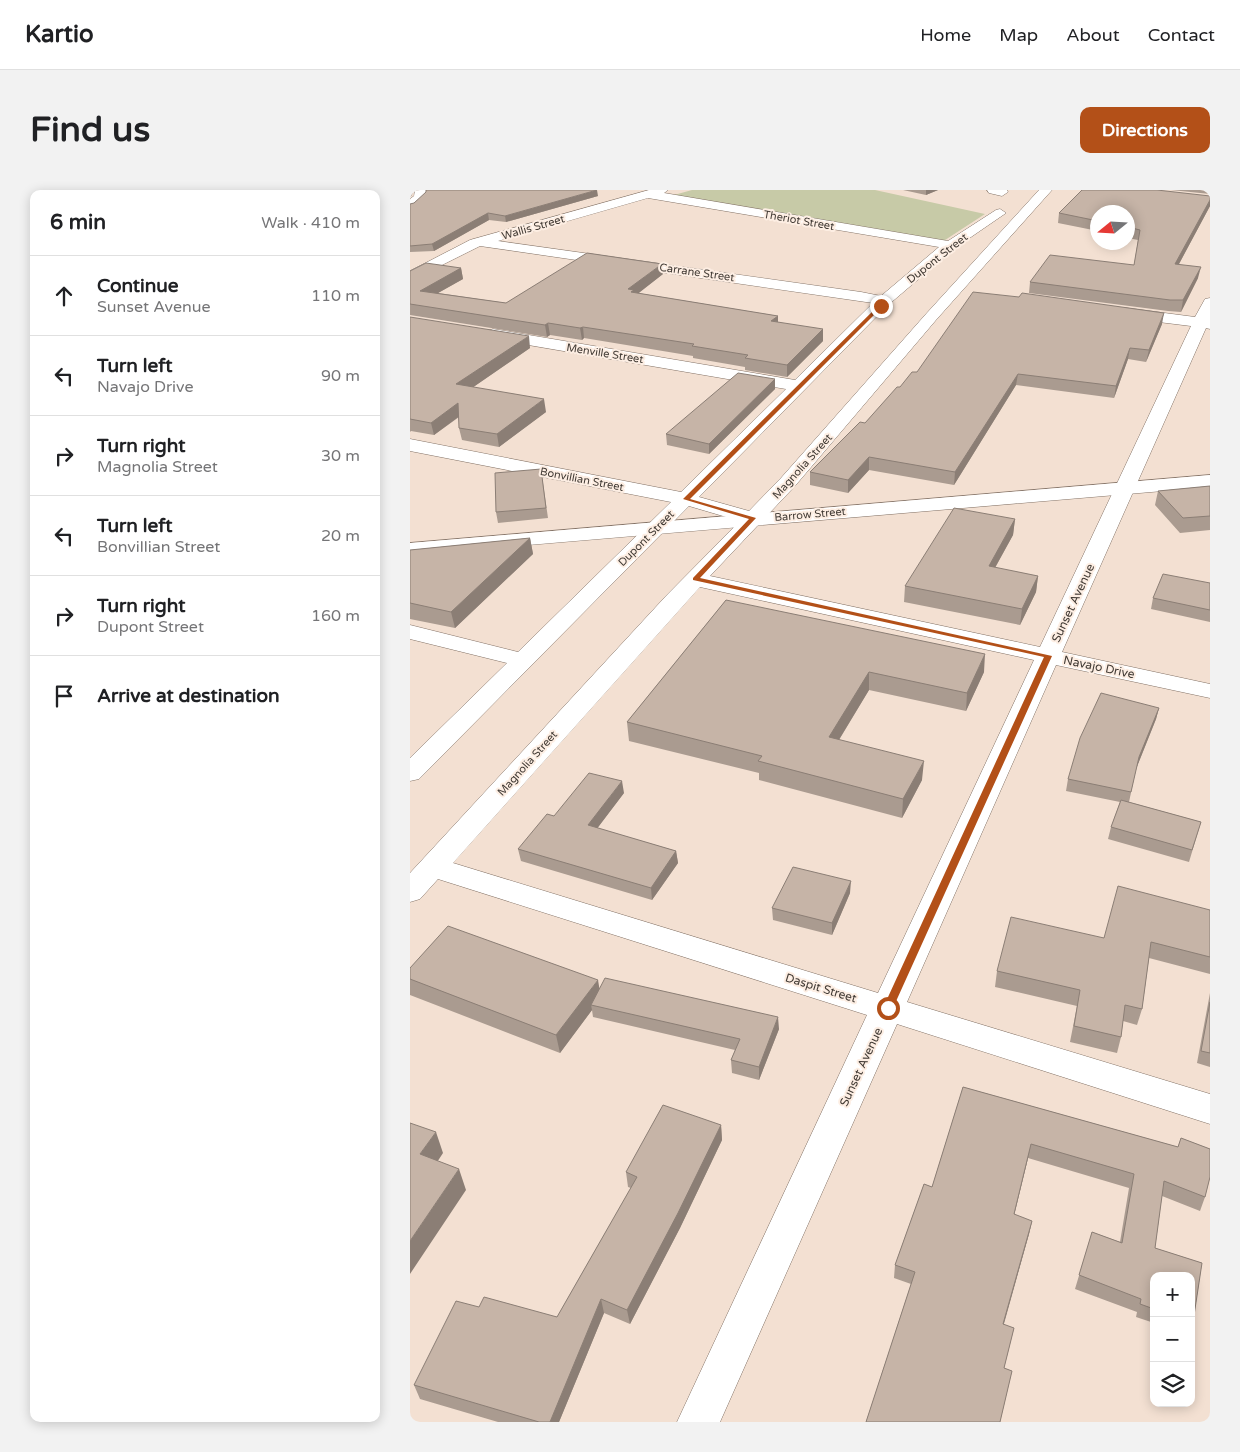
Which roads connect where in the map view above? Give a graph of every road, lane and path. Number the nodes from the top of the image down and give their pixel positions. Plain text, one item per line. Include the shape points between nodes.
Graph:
1 (421, 190) edge
2 (662, 190) edge
3 (1046, 190) edge
4 (648, 194) junction
5 (410, 205) edge
6 (1000, 213) dead end
7 (480, 242) junction
8 (950, 245) junction
9 (410, 277) edge
10 (882, 303) junction
11 (1113, 311) edge
12 (1207, 316) edge
13 (478, 332) edge
14 (800, 386) junction
15 (410, 445) edge
16 (1210, 480) edge
17 (1125, 488) junction
18 (686, 499) junction
19 (754, 518) junction
20 (658, 526) junction
21 (410, 549) edge
22 (695, 579) junction
23 (410, 632) edge
24 (1048, 656) junction
25 (524, 660) junction
26 (1210, 690) edge
27 (410, 773) edge
28 (432, 867) junction
29 (410, 892) edge
30 (888, 1008) junction
31 (1210, 1109) edge
32 (698, 1422) edge

1 - 5 street via 420,196
2 - 4 street, Wallis Street
3 - 19 street, Magnolia Street via 966,291
4 - 7 street, Wallis Street
4 - 8 street, Theriot Street
6 - 8 street, Dupont Street
7 - 9 street, Wallis Street
7 - 10 street, Carrane Street via 861,296
8 - 10 street, Dupont Street
10 - 14 street, Dupont Street
11 - 12 street
12 - 17 street, Sunset Avenue
13 - 14 street, Menville Street
14 - 18 street, Dupont Street
15 - 18 street, Bonvillian Street
16 - 17 street, Barrow Street
17 - 19 street, Barrow Street
17 - 24 street, Sunset Avenue
18 - 19 street, Bonvillian Street
18 - 20 street, Dupont Street
19 - 20 street, Barrow Street
19 - 22 street, Magnolia Street
20 - 21 street, Barrow Street
20 - 25 street, Dupont Street
22 - 24 street, Navajo Drive
22 - 28 street, Magnolia Street
23 - 25 street
24 - 26 street, Navajo Drive
24 - 30 street, Sunset Avenue
25 - 27 street, Dupont Street
28 - 29 street, Magnolia Street
28 - 30 street, Daspit Street
30 - 31 street, Daspit Street
30 - 32 street, Sunset Avenue

